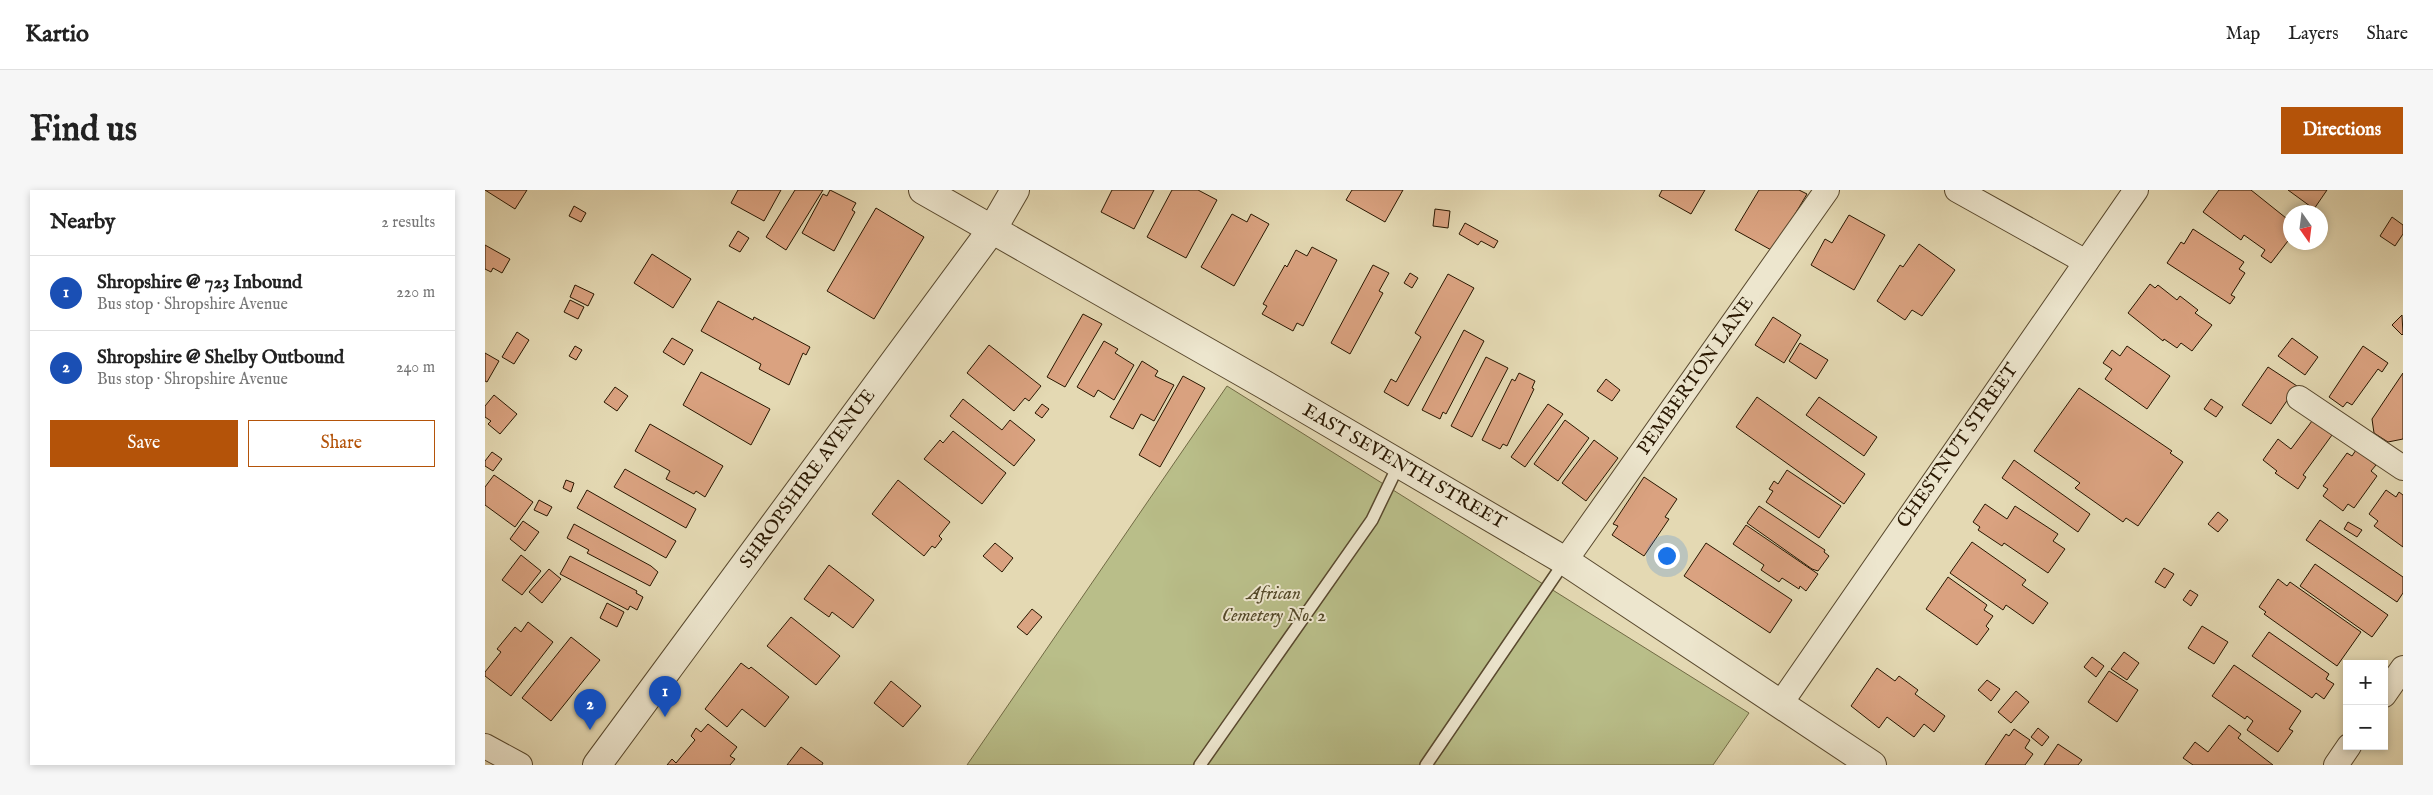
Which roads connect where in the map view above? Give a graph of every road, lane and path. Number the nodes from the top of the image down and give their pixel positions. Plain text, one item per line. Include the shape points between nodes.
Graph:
1 (923, 190) edge
2 (1015, 190) edge
3 (1827, 190) edge
4 (1957, 190) edge
5 (2136, 190) edge
6 (993, 228) junction
7 (2086, 262) junction
8 (2299, 398) dead end
9 (1399, 464) junction
10 (2403, 468) edge
11 (1565, 561) junction
12 (2403, 668) edge
13 (2388, 689) edge
14 (1781, 703) junction
15 (485, 746) edge
16 (2346, 750) edge
17 (520, 765) edge
18 (597, 765) edge
19 (1200, 765) edge
20 (1426, 765) edge
21 (1872, 765) edge
22 (2336, 765) edge

1 - 6 street, EAST SEVENTH STREET
2 - 6 street, SHROPSHIRE AVENUE
3 - 11 street, PEMBERTON LANE
4 - 7 street
5 - 7 street, CHESTNUT STREET
6 - 9 street, EAST SEVENTH STREET
6 - 18 street, SHROPSHIRE AVENUE
7 - 14 street, CHESTNUT STREET
8 - 10 street
9 - 11 street, EAST SEVENTH STREET
9 - 19 lane via 1372,520
11 - 14 street, EAST SEVENTH STREET
11 - 20 lane
12 - 13 street
14 - 21 street, EAST SEVENTH STREET
15 - 17 street
16 - 22 street

